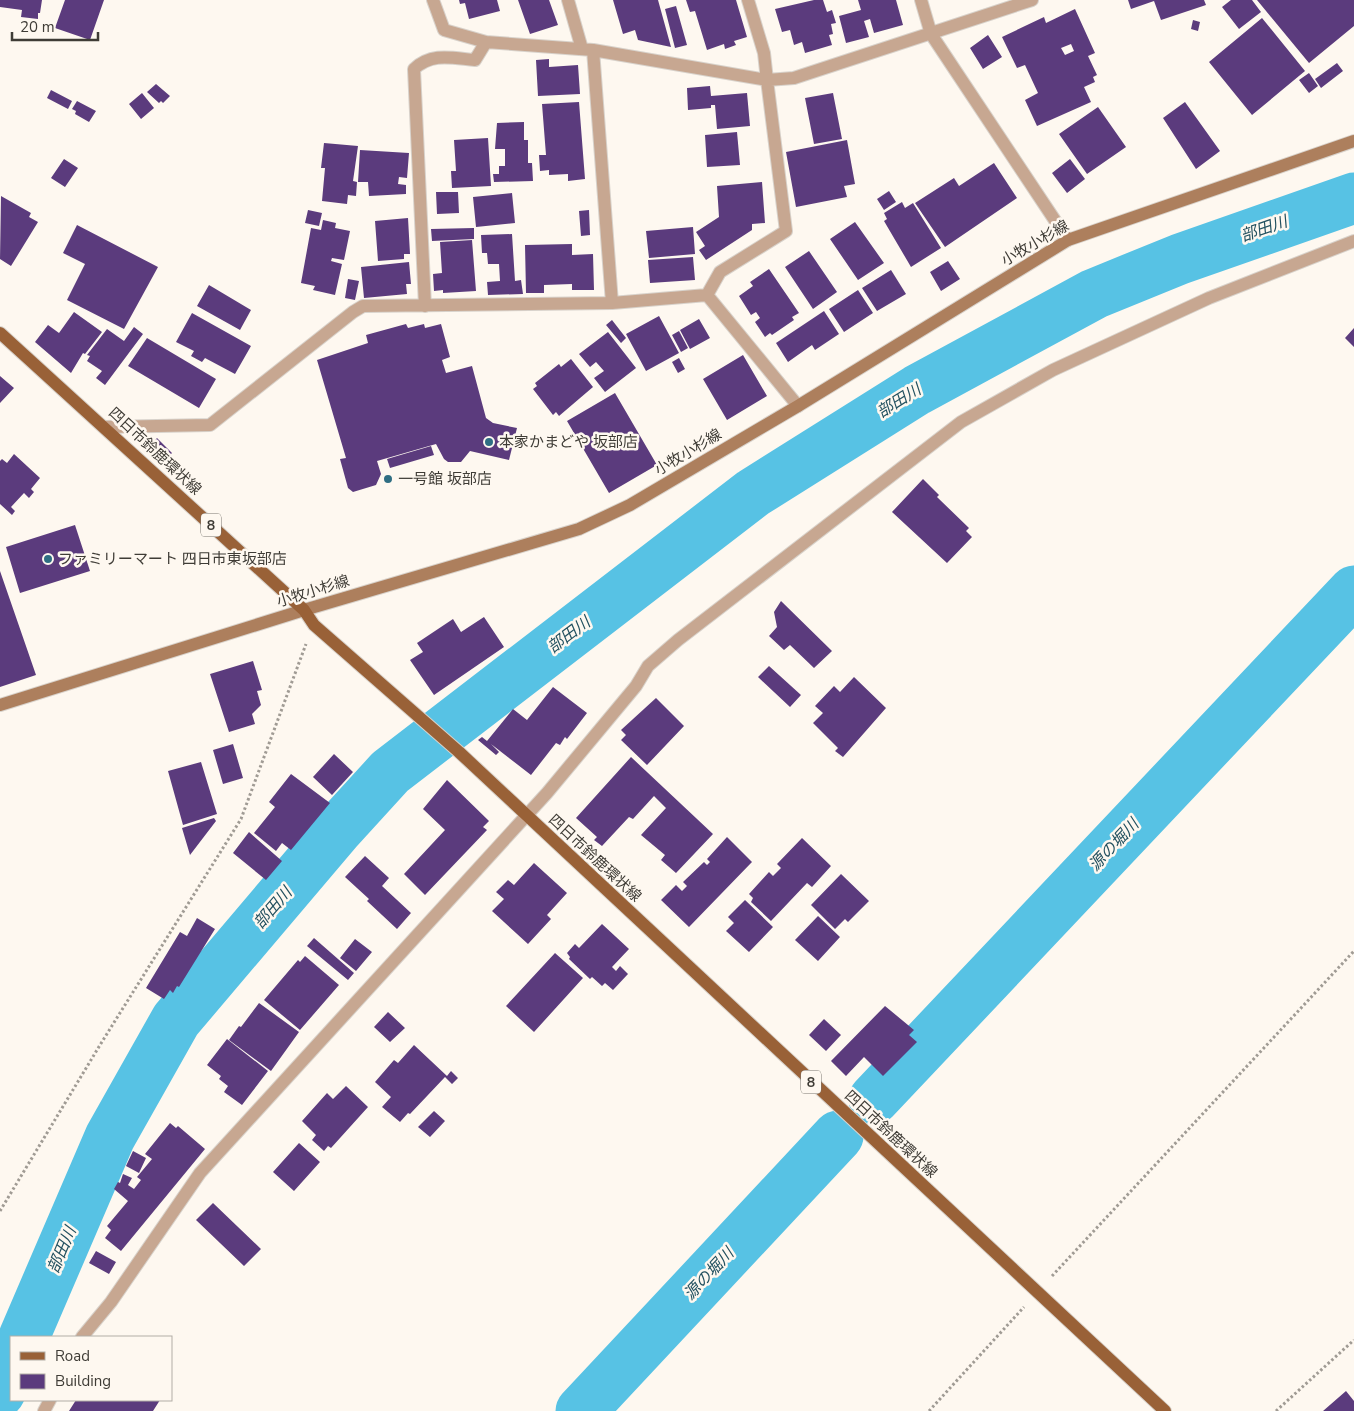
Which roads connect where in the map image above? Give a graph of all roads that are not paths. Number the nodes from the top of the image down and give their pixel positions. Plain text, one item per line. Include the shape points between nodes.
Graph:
1 (433, 0) edge
2 (568, 0) edge
3 (748, 0) edge
4 (921, 0) edge
5 (1032, 0) edge
6 (931, 34) junction
7 (486, 42) junction
8 (588, 49) junction
9 (767, 80) junction
10 (1354, 141) edge
11 (1068, 240) junction
12 (1354, 240) edge
13 (707, 295) junction
14 (612, 303) junction
15 (425, 306) junction
16 (0, 333) edge
17 (798, 406) junction
18 (104, 427) junction
19 (304, 610) junction
20 (0, 705) edge
21 (526, 816) junction
22 (83, 1336) edge
23 (1165, 1411) edge

1 - 7 street via 444,30
2 - 8 street
3 - 9 street via 764,53
4 - 6 street
5 - 6 street
6 - 9 street via 794,78
6 - 11 street
7 - 8 street
7 - 15 street via 475,60 438,57 424,60 414,69
8 - 9 street
8 - 14 street
9 - 13 street via 786,231 720,272
10 - 11 main road, 小牧小杉線
11 - 17 main road, 小牧小杉線
12 - 21 street via 1209,298 1052,370 960,422 648,666 636,686
13 - 14 street
13 - 17 street
14 - 15 street
15 - 18 street via 363,306 210,425
16 - 18 main road, 四日市鈴鹿環状線 / 8
17 - 19 main road, 小牧小杉線 via 630,505 579,529
18 - 19 main road, 四日市鈴鹿環状線 / 8
19 - 20 main road, 小牧小杉線
19 - 21 main road, 四日市鈴鹿環状線 / 8 via 314,625 422,718
21 - 22 street via 200,1174 111,1302
21 - 23 main road, 四日市鈴鹿環状線 / 8

